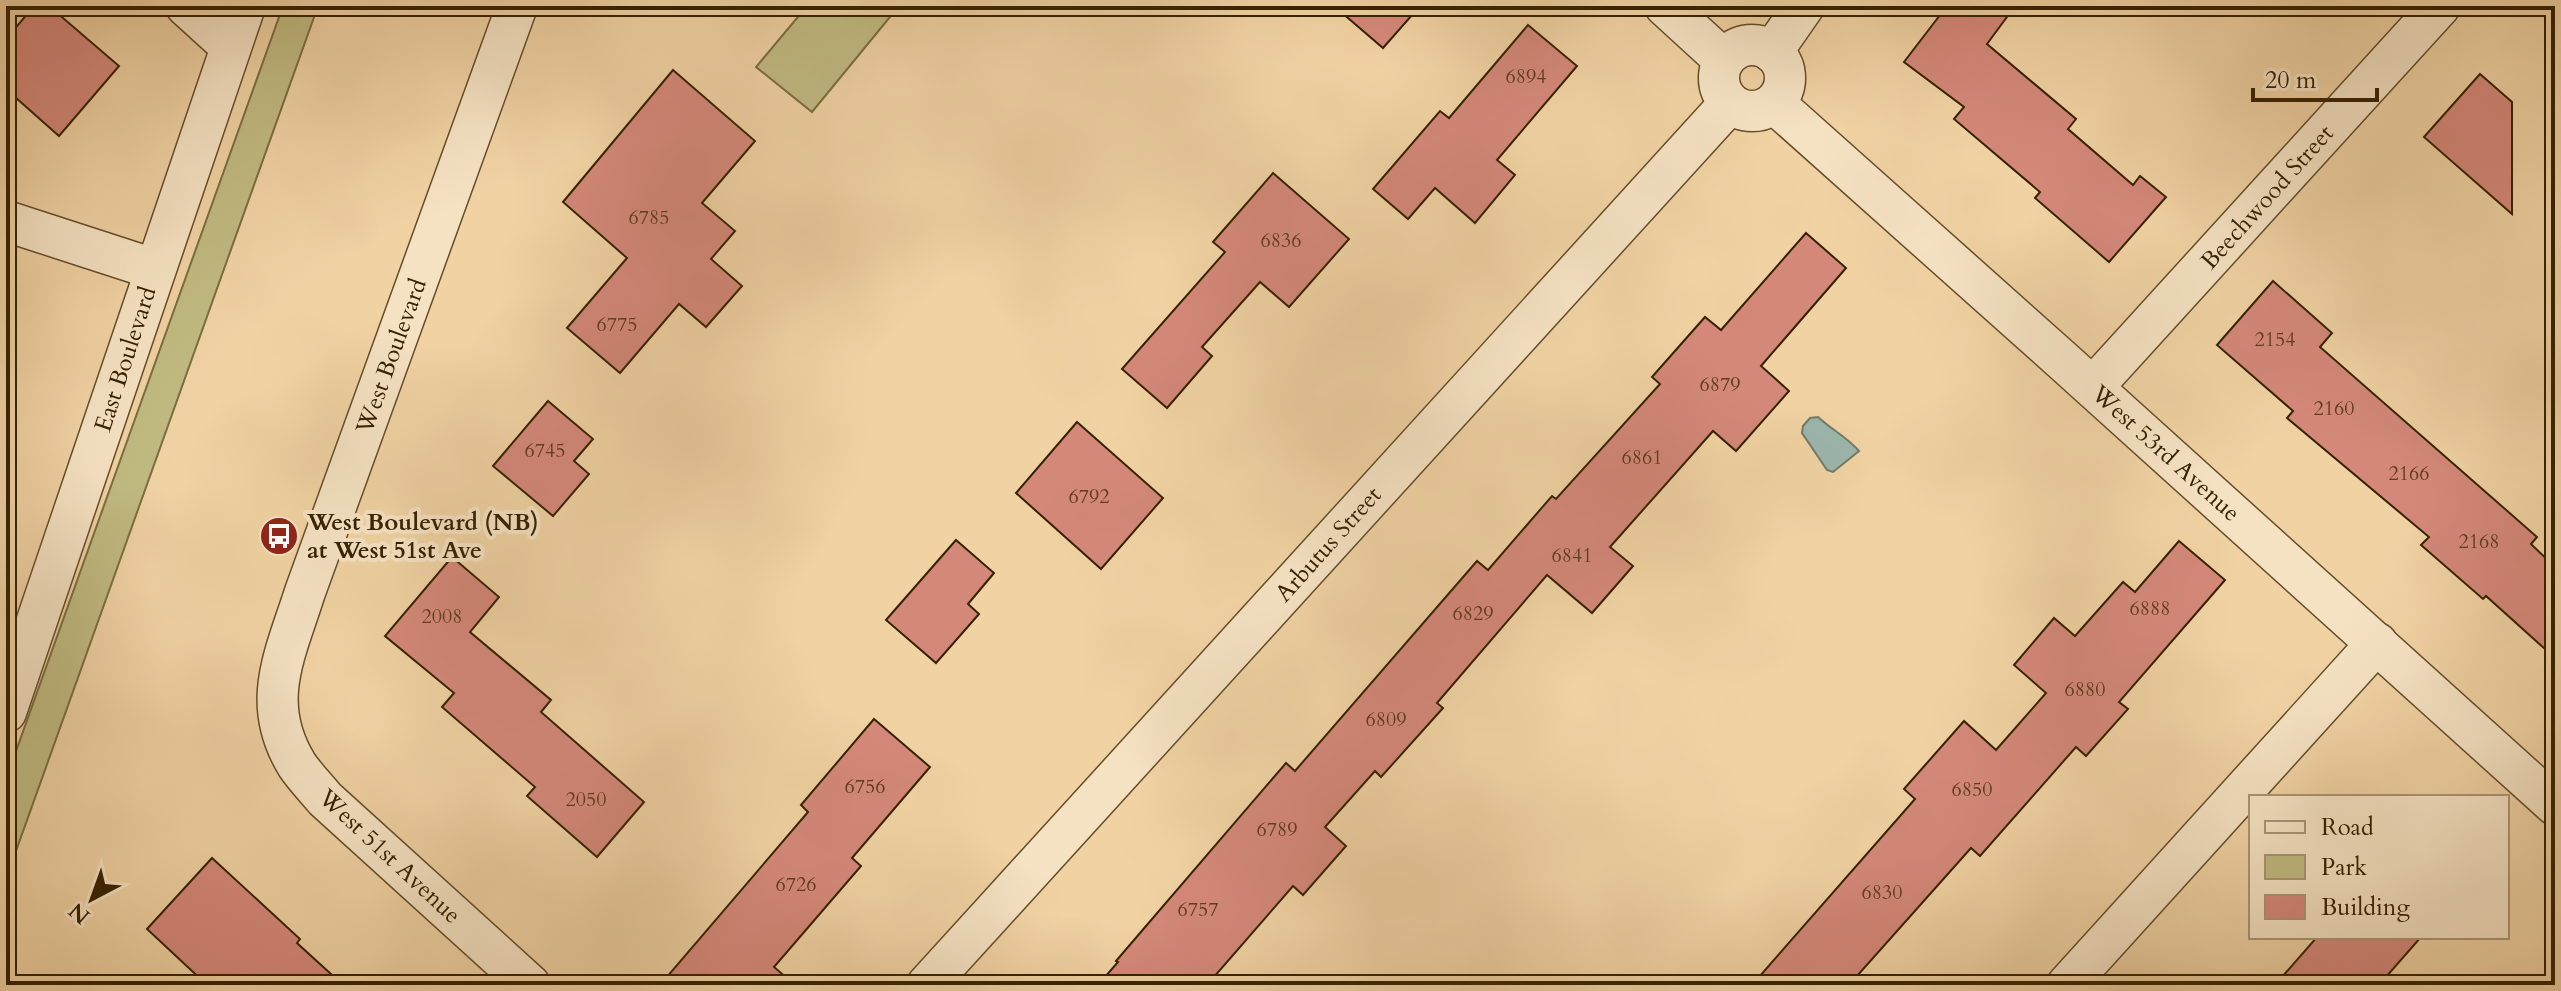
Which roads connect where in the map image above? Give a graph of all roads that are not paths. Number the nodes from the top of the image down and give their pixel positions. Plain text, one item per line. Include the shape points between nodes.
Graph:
1 (186, 6) edge
2 (245, 6) edge
3 (517, 6) edge
4 (1665, 6) edge
5 (1804, 6) edge
6 (2440, 6) edge
7 (230, 46) junction
8 (1772, 52) junction
9 (1724, 60) junction
10 (1730, 103) junction
11 (1774, 103) junction
12 (6, 221) edge
13 (154, 269) junction
14 (2093, 387) junction
15 (2377, 643) junction
16 (276, 709) joint
17 (6, 712) edge
18 (2555, 805) edge
19 (530, 985) edge
20 (927, 985) edge
21 (2067, 985) edge

1 - 7 street
2 - 7 street, East Boulevard
3 - 16 street, West Boulevard via 305,592 280,673
4 - 9 street
5 - 8 street
6 - 14 street, Beechwood Street
7 - 13 street, East Boulevard
8 - 9 street via 1752,45 1732,51
8 - 11 street via 1786,77
9 - 10 street via 1720,87
10 - 11 street via 1756,111
10 - 20 street, Arbutus Street
11 - 14 street, West 53rd Avenue
12 - 13 street
13 - 17 street, East Boulevard
14 - 15 street, West 53rd Avenue
15 - 18 street, West 53rd Avenue
15 - 21 street
16 - 19 street, West 51st Avenue via 298,766 325,799

